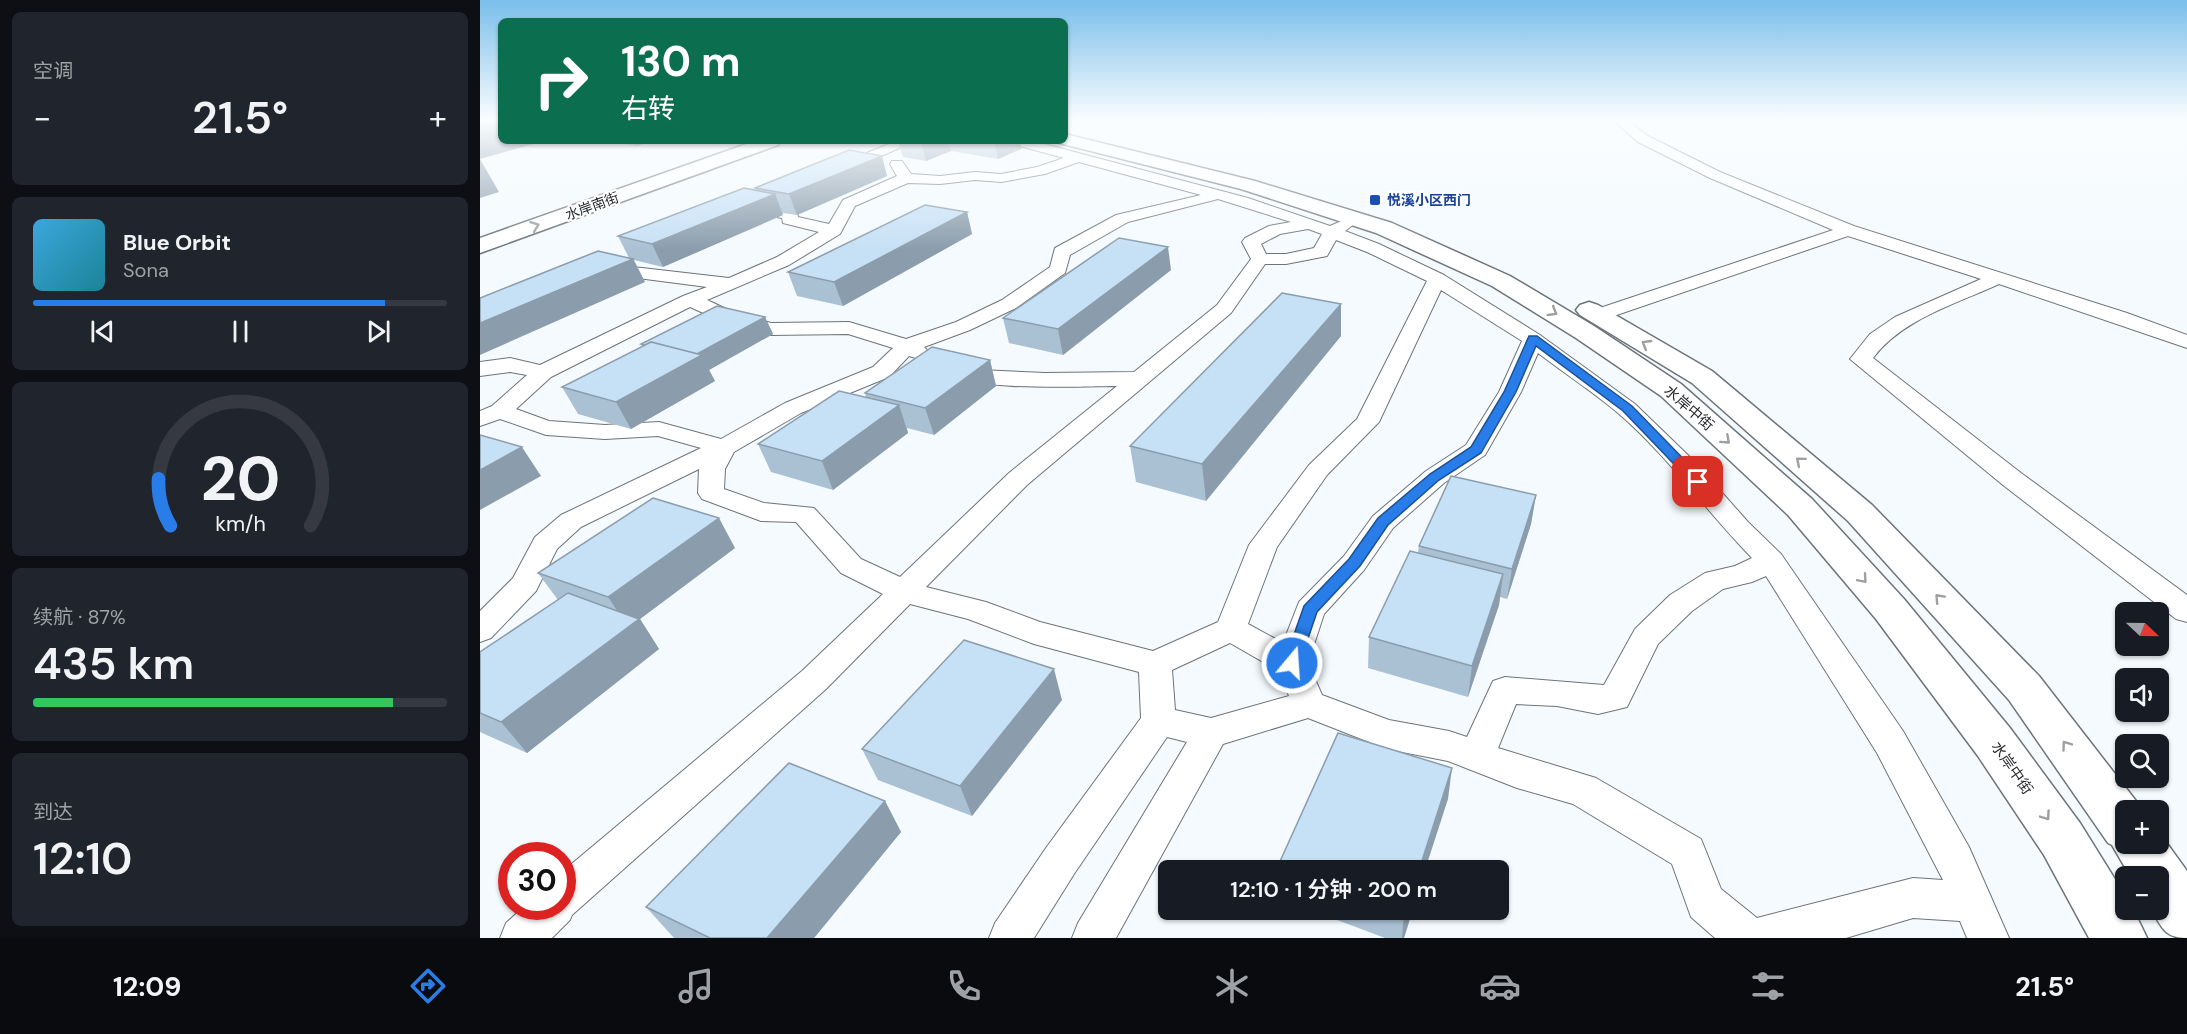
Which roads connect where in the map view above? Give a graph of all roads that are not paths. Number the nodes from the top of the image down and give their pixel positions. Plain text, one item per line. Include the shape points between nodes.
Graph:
1 (668, 163) edge
2 (711, 163) edge
3 (856, 163) edge
4 (895, 163) edge
5 (1052, 163) edge
6 (1115, 163) edge
7 (1139, 163) edge
8 (1211, 163) edge
9 (1691, 163) edge
10 (831, 172) edge
11 (906, 178) junction
12 (1217, 195) junction
13 (777, 197) edge
14 (1333, 225) junction
15 (480, 227) edge
16 (834, 230) junction
17 (1848, 230) junction
18 (480, 246) edge
19 (635, 255) edge
20 (1998, 278) junction
21 (1437, 279) junction
22 (735, 283) junction
23 (690, 300) junction
24 (1598, 315) junction
25 (1533, 339) junction
26 (2187, 342) edge
27 (907, 346) junction
28 (480, 369) edge
29 (543, 372) junction
30 (1140, 379) junction
31 (490, 415) edge
32 (724, 447) junction
33 (1771, 561) junction
34 (904, 592) junction
35 (2187, 611) edge
36 (1232, 629) junction
37 (480, 630) edge
38 (1292, 663) junction
39 (1155, 664) junction
40 (1309, 704) junction
41 (1160, 721) junction
42 (1211, 733) junction
43 (1477, 756) junction
44 (2115, 811) edge
45 (2145, 854) edge
46 (576, 887) edge
47 (2187, 916) edge
48 (540, 920) edge
49 (1980, 920) edge
50 (521, 938) edge
51 (1010, 938) edge
52 (1093, 938) edge
53 (1747, 938) edge
54 (1761, 938) edge
55 (2119, 938) edge

1 - 15 street, 水岸南街
18 -> 2 street, 水岸南街
3 - 10 street
4 - 11 street
5 - 11 street via 1040,171 1001,178
6 - 12 street
7 - 14 street, 水岸中街 via 1248,185
8 - 24 street, 水岸中街 via 1374,208 1464,242 1513,264
9 - 17 street
11 - 16 street via 849,203
12 - 14 street
12 - 27 street via 1161,207 1110,224 1061,252 1059,269 1009,304
13 - 16 street via 743,210 791,214 789,220
14 - 21 street
14 - 30 street via 1321,252 1260,259 1224,309
14 -> 55 street, 水岸中街 via 1384,228 1501,281 1586,332 1671,390 1800,507 1890,609 1994,742 2062,839
16 - 22 street via 783,261
17 - 20 street
17 - 24 street
19 - 22 street via 599,271
20 - 26 street
20 - 35 street via 1902,321 1877,338 1862,359
21 - 25 street
21 - 36 street via 1366,422 1318,470 1263,545
22 - 23 street
23 - 27 street via 728,317 770,329 849,328
23 - 29 street
44 -> 24 street, 水岸中街 via 2024,688 1860,513 1702,377
25 - 33 street via 1627,409
25 - 38 street via 1510,392 1476,450 1435,477 1383,522 1354,563 1310,610
27 - 30 street via 950,369 978,377
27 - 32 street via 881,372 793,408
28 - 29 street via 510,365
29 - 31 street
30 - 34 street via 1018,480
31 - 32 street via 546,428 605,432 659,429
32 - 34 street via 712,469 711,493 761,512 804,514 851,566
32 - 37 street via 571,521 545,544 525,584
33 - 43 street via 1742,575 1715,580 1681,603 1646,637 1615,697 1598,700 1505,690
33 - 49 street via 1890,742 1954,860
34 - 39 street
34 - 46 street via 814,680
36 - 38 street
36 - 39 street
38 - 40 street
39 - 41 street
40 - 42 street
40 - 43 street via 1387,734 1449,746
41 - 42 street
41 - 51 street
42 - 52 street
43 - 53 street via 1517,772 1583,790 1687,852 1706,903
45 - 47 street
48 - 50 street
49 - 54 street via 1913,898

